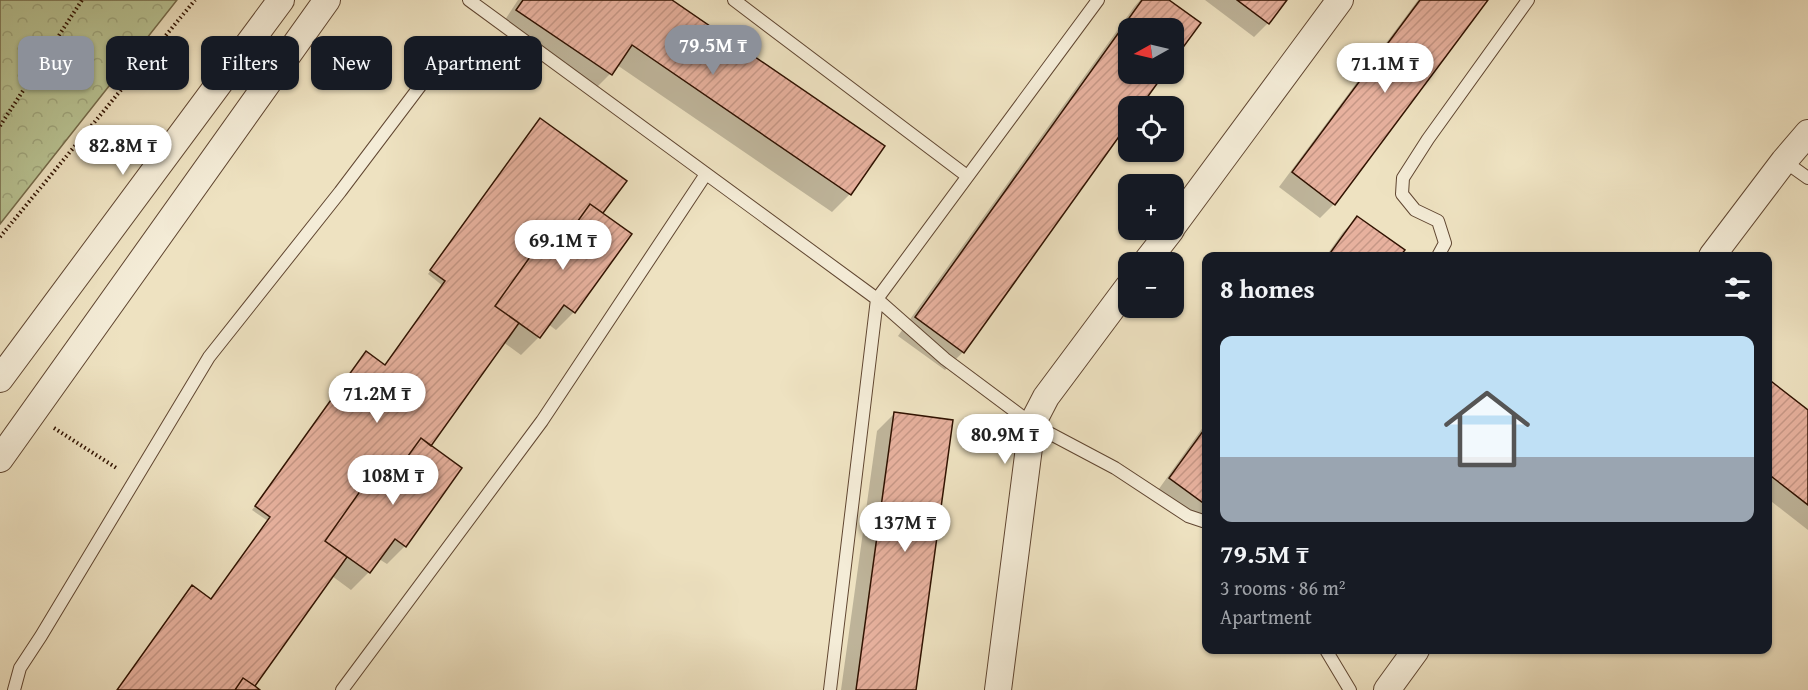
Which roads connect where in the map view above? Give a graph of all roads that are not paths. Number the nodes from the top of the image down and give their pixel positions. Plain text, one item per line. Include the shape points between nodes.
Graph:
1 (281, 0) edge
2 (327, 0) edge
3 (469, 0) edge
4 (734, 0) edge
5 (1098, 0) edge
6 (1340, 0) edge
7 (1528, 0) edge
8 (417, 90) edge
9 (1808, 133) edge
10 (1784, 161) junction
11 (706, 174) junction
12 (967, 176) junction
13 (1808, 178) edge
14 (1184, 212) edge
15 (1163, 240) edge
16 (1154, 252) edge
17 (1440, 252) edge
18 (1715, 252) edge
19 (877, 299) junction
20 (1118, 300) edge
21 (0, 379) edge
22 (1032, 424) junction
23 (0, 459) edge
24 (1202, 521) edge
25 (1328, 654) edge
26 (1413, 654) edge
27 (14, 690) edge
28 (342, 690) edge
29 (830, 690) edge
30 (998, 690) edge
31 (1350, 690) edge
32 (1387, 690) edge

1 - 21 street
2 - 23 street
3 - 11 lane
4 - 12 lane
5 - 12 lane
6 - 14 street
7 - 17 lane via 1403,178 1402,194 1415,210 1438,221 1445,243
8 - 27 lane via 209,357 20,668
9 - 10 street
10 - 13 lane
10 - 18 street
11 - 19 lane
11 - 28 lane via 542,421
12 - 19 lane
15 - 16 street
19 - 22 lane via 945,359
19 - 29 lane
20 - 22 street via 1046,397
22 - 24 lane
22 - 30 street
25 - 31 lane
26 - 32 street

